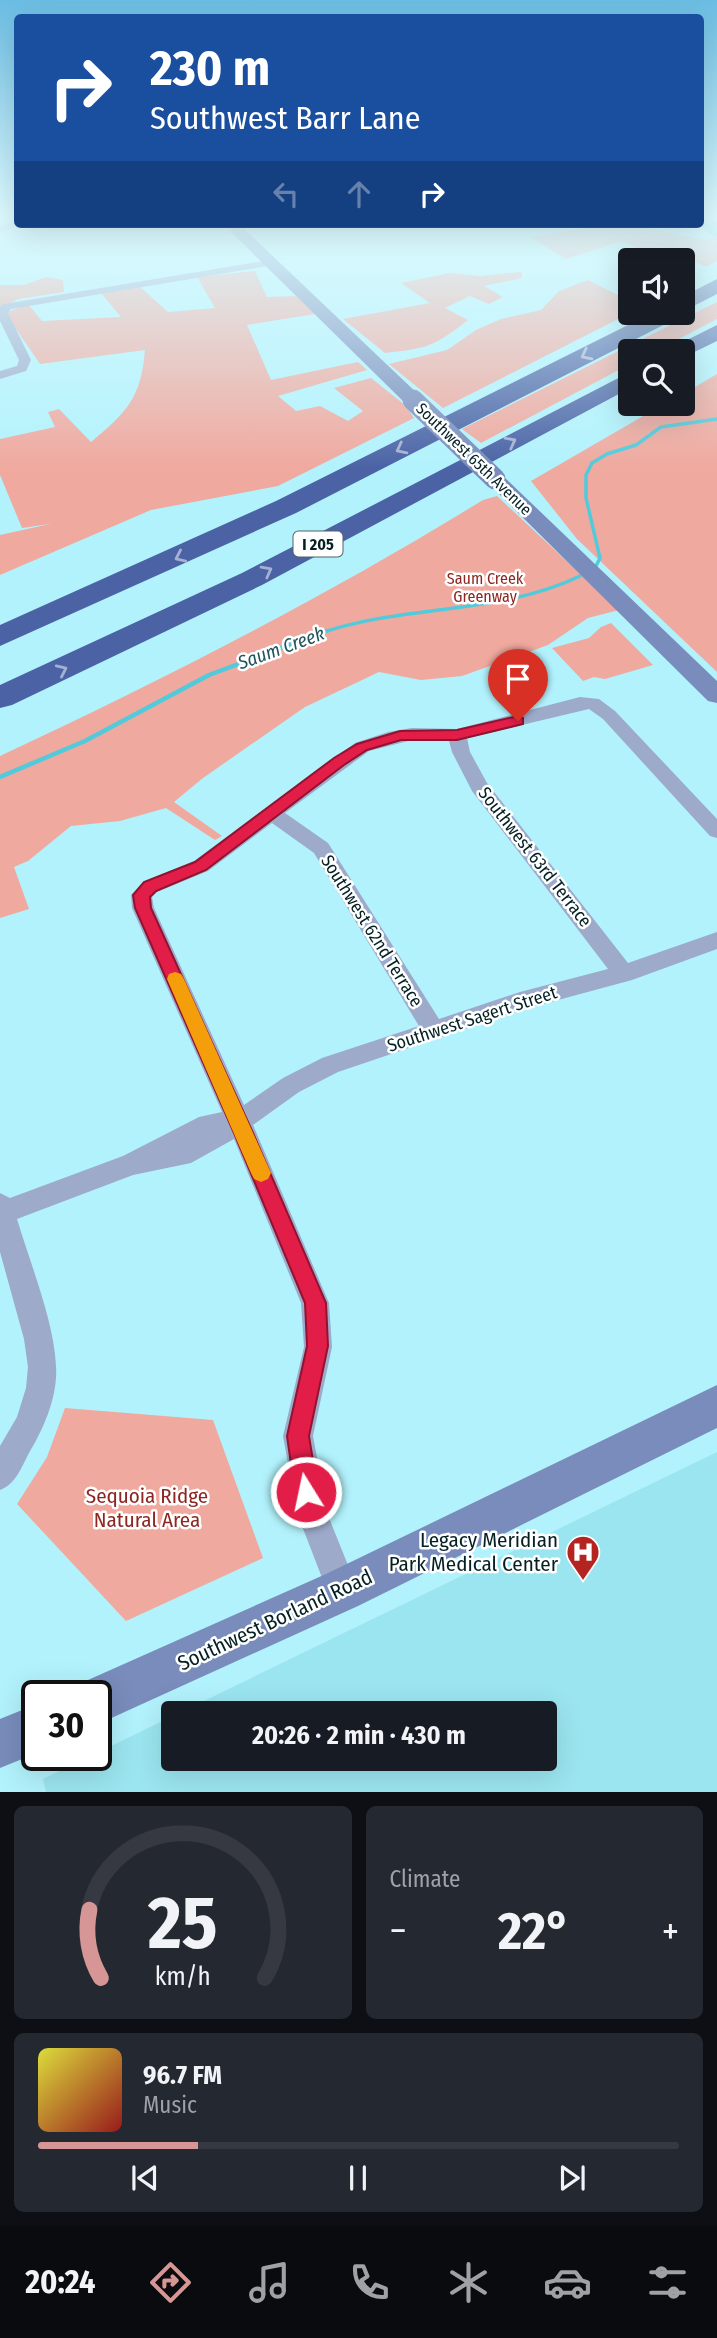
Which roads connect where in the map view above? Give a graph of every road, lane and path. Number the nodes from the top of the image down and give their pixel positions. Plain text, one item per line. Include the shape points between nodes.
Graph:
1 (41, 301) edge
2 (309, 301) edge
3 (645, 325) edge
4 (717, 332) edge
5 (695, 344) edge
6 (0, 374) edge
7 (618, 385) edge
8 (0, 637) edge
9 (717, 695) edge
10 (0, 698) edge
11 (457, 735) junction
12 (272, 813) junction
13 (717, 831) edge
14 (717, 940) edge
15 (624, 974) junction
16 (433, 1029) junction
17 (238, 1121) junction
18 (1, 1209) edge
19 (717, 1406) edge
20 (0, 1475) edge
21 (342, 1590) junction
22 (112, 1694) edge
23 (21, 1735) edge
24 (0, 1744) edge

1 - 6 street via 1,310 25,360 22,368
2 - 9 main road, Southwest 65th Avenue, bridge
3 -> 8 highway, I 205 via 286,507
4 - 5 highway
10 -> 7 highway, I 205 via 252,579
11 - 12 street via 400,735 362,747
11 - 13 street via 569,705 593,703
11 - 15 street, Southwest 63rd Terrace via 479,786
12 - 16 street, Southwest 62nd Terrace via 321,848
12 - 17 street via 201,866 144,891 141,901
14 - 15 street, Southwest Sagert Street
15 - 16 street, Southwest Sagert Street
16 - 17 street, Southwest Sagert Street via 311,1074
17 - 18 street, Southwest Sagert Street via 182,1155 132,1164
17 - 21 street via 315,1303 318,1346 298,1436 306,1492
18 - 20 street via 42,1367 30,1423
19 - 21 main road, Southwest Borland Road
21 - 22 main road, Southwest Borland Road
23 - 24 main road

